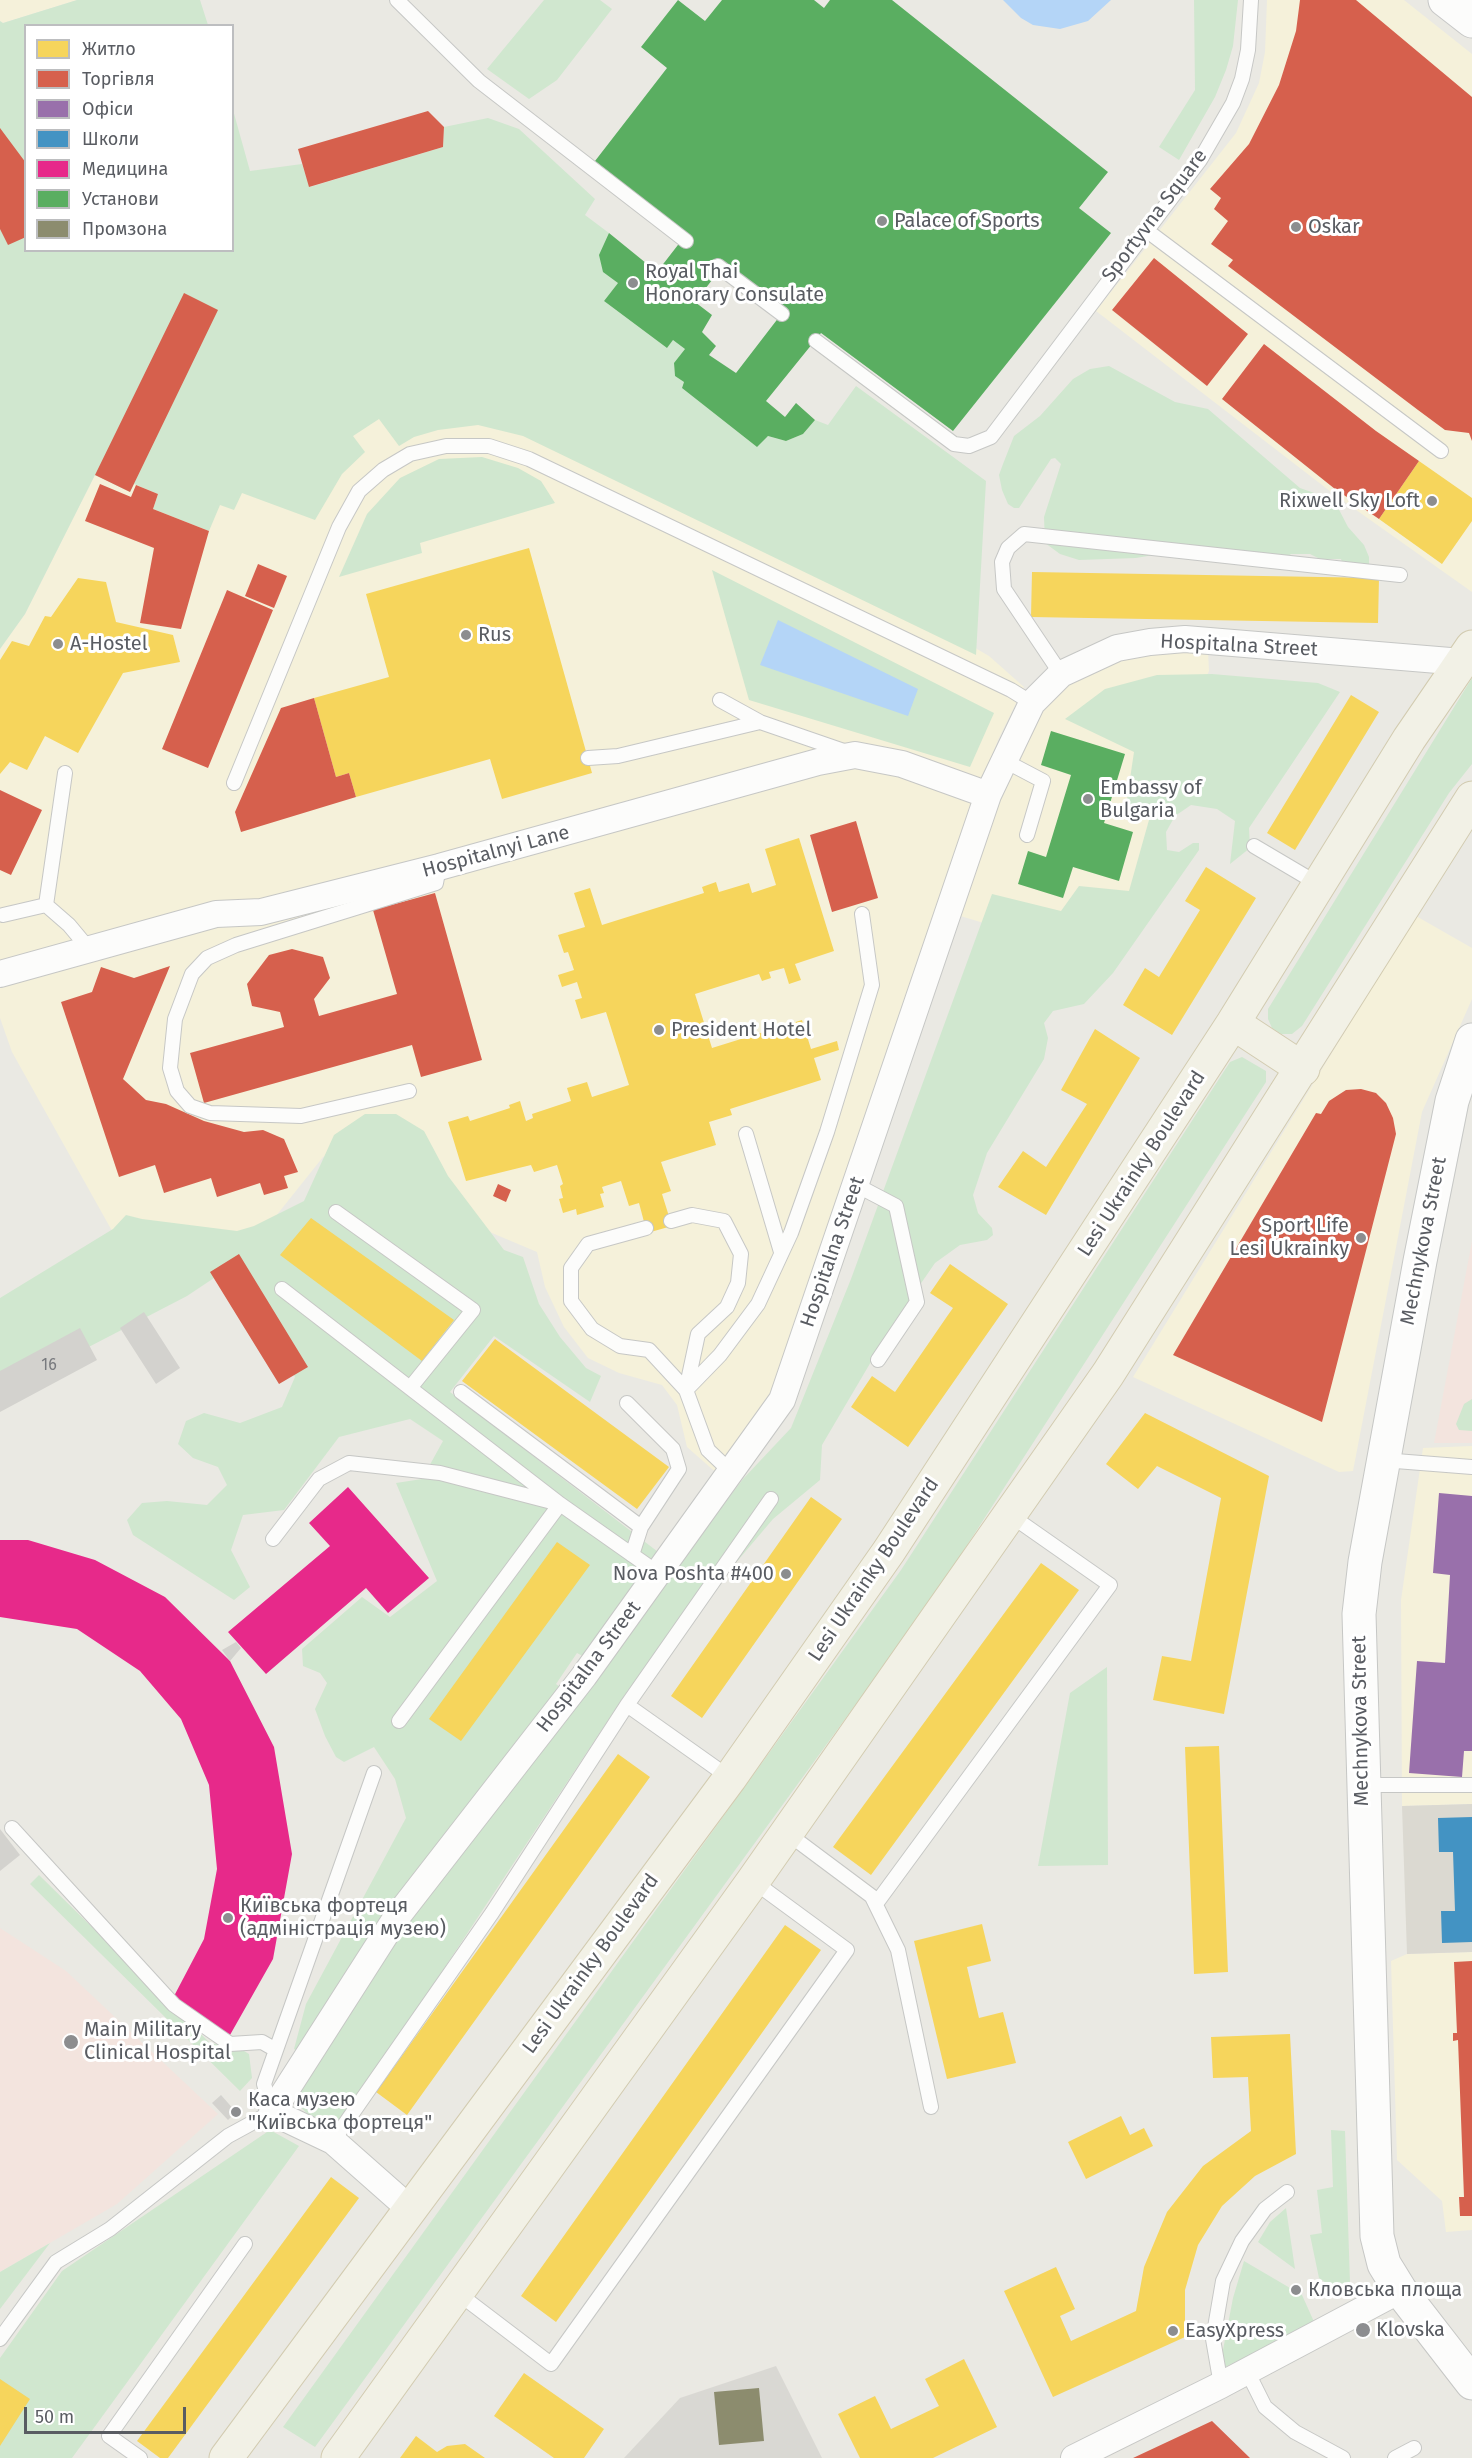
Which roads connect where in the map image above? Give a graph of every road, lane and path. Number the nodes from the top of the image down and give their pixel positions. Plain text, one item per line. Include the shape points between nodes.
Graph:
1 (397, 0) edge
2 (1251, 0) edge
3 (1445, 0) edge
4 (1472, 21) edge
5 (1146, 230) junction
6 (686, 241) dead end
7 (718, 266) dead end
8 (782, 314) dead end
9 (816, 341) dead end
10 (1441, 450) dead end
11 (1400, 575) dead end
12 (1467, 654) edge
13 (1061, 674) junction
14 (720, 700) dead end
15 (1032, 703) junction
16 (760, 722) junction
17 (855, 755) junction
18 (588, 758) dead end
19 (1005, 761) junction
20 (65, 773) dead end
21 (234, 783) dead end
22 (988, 795) junction
23 (1472, 798) edge
24 (1027, 835) dead end
25 (1254, 846) dead end
26 (439, 867) junction
27 (1320, 885) junction
28 (46, 905) junction
29 (862, 914) dead end
30 (3, 915) dead end
31 (89, 950) junction
32 (0, 974) edge
33 (1233, 1023) junction
34 (1472, 1040) edge
35 (1303, 1069) junction
36 (409, 1091) dead end
37 (746, 1134) dead end
38 (856, 1185) junction
39 (336, 1212) dead end
40 (670, 1221) dead end
41 (646, 1228) dead end
42 (781, 1252) junction
43 (282, 1289) dead end
44 (878, 1360) dead end
45 (410, 1388) junction
46 (686, 1390) junction
47 (461, 1392) dead end
48 (627, 1402) dead end
49 (1383, 1460) junction
50 (1472, 1467) edge
51 (731, 1472) junction
52 (771, 1499) dead end
53 (560, 1504) junction
54 (1010, 1515) junction
55 (641, 1527) junction
56 (273, 1539) dead end
57 (632, 1555) junction
58 (658, 1573) junction
59 (627, 1705) junction
60 (399, 1721) dead end
61 (374, 1773) dead end
62 (730, 1778) junction
63 (1362, 1785) junction
64 (1472, 1785) edge
65 (12, 1828) dead end
66 (786, 1833) junction
67 (753, 1881) junction
68 (872, 1897) junction
69 (276, 2050) junction
70 (931, 2107) dead end
71 (272, 2112) junction
72 (333, 2141) junction
73 (1287, 2192) dead end
74 (410, 2209) junction
75 (245, 2244) dead end
76 (1400, 2290) junction
77 (459, 2294) junction
78 (0, 2339) edge
79 (1247, 2371) junction
80 (1472, 2383) edge
81 (1221, 2385) junction
82 (1413, 2448) dead end
83 (140, 2458) edge
84 (226, 2458) edge
85 (338, 2458) edge
86 (1074, 2458) edge
87 (1343, 2458) edge
88 (1395, 2458) edge

1 - 6 lane via 478,81
2 - 5 lane, Sportyvna Square via 1248,50 1233,103 1200,160
3 - 4 street
5 - 9 lane, Sportyvna Square via 983,443 954,444
5 - 10 lane
7 - 8 lane
11 - 13 lane via 1024,534 1008,548 1002,562 1004,589
12 - 13 street, Hospitalna Street via 1185,639 1117,648
12 - 27 main road, Lesi Ukrainky Boulevard via 1409,739
13 - 15 street, Hospitalna Street
14 - 16 lane
15 - 19 street, Hospitalna Street
15 - 21 lane via 529,459 489,446 446,446 410,454 359,491 339,527
16 - 17 lane
16 - 18 lane via 618,756
17 - 22 street, Hospitalnyi Lane via 902,764
17 - 26 street, Hospitalnyi Lane
19 - 22 street, Hospitalna Street
19 - 24 lane via 1043,781
20 - 28 lane
22 - 38 street, Hospitalna Street
23 - 35 main road
25 - 27 lane
26 - 31 street, Hospitalnyi Lane via 261,912 216,914
26 - 36 lane via 436,883 236,945 207,958 192,974 175,1019 170,1068 177,1090 190,1106 210,1113 301,1116
27 - 33 main road, Lesi Ukrainky Boulevard
28 - 30 lane
28 - 31 lane
29 - 42 lane via 873,985 827,1132
31 - 32 street, Hospitalnyi Lane
33 - 35 main road
33 - 62 main road, Lesi Ukrainky Boulevard via 889,1551
34 - 49 street, Mechnykova Street via 1452,1101
35 - 54 main road via 1108,1374
37 - 42 lane
38 - 44 lane via 896,1206 917,1302
38 - 51 street, Hospitalna Street via 782,1400
39 - 45 lane via 473,1310
40 - 46 lane via 692,1215 724,1221 741,1254 738,1283 727,1307 698,1334
41 - 46 lane via 588,1244 571,1268 571,1301 592,1329 620,1346 649,1350
42 - 46 lane via 758,1304 720,1355
43 - 45 lane
45 - 53 lane
46 - 51 lane via 708,1450
47 - 55 lane
48 - 55 lane via 673,1449 679,1469
49 - 50 lane
49 - 63 street, Mechnykova Street via 1359,1614
51 - 58 street, Hospitalna Street
52 - 59 lane
53 - 56 lane via 440,1473 349,1463 319,1479
53 - 57 lane
53 - 60 lane
54 - 66 main road
54 - 68 lane via 1110,1585 878,1901
55 - 57 lane
57 - 58 lane
58 - 71 street, Hospitalna Street via 584,1676 396,1918
59 - 62 lane
59 - 72 lane via 492,1913
61 - 69 lane
62 - 74 main road, Lesi Ukrainky Boulevard
63 - 64 lane
63 - 76 street, Mechnykova Street via 1377,2236 1384,2264
65 - 69 lane via 174,2006 230,2044 262,2042
66 - 67 main road
66 - 68 lane
67 - 77 main road
67 - 77 lane via 847,1950 551,2364
68 - 70 lane via 897,1950
69 - 71 lane via 264,2084
71 - 72 street
71 - 78 lane via 228,2136 110,2229 56,2262
72 - 74 street
73 - 81 lane via 1259,2217 1242,2241 1223,2281 1213,2339
74 - 84 main road, Lesi Ukrainky Boulevard
75 - 83 lane via 109,2436
76 - 79 street
76 - 80 street, Mechnykova Street
77 - 85 main road
79 - 81 street
79 - 87 lane via 1265,2407 1295,2432
81 - 86 street
82 - 88 lane

